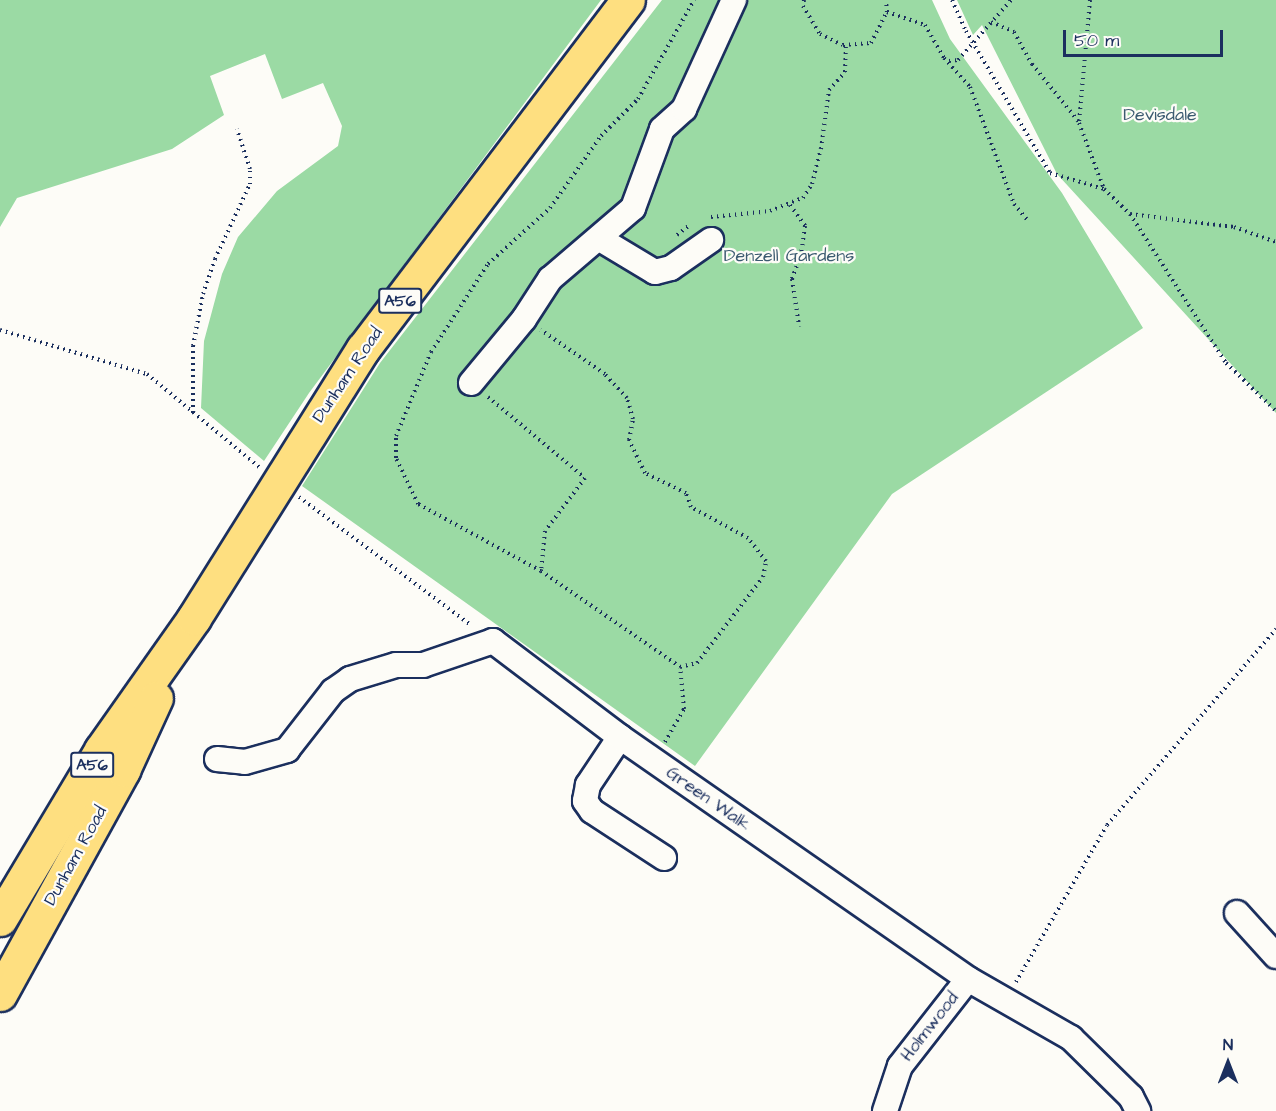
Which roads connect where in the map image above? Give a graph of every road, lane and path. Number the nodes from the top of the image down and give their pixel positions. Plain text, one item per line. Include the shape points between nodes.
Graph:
1 (628, 0) edge
2 (734, 0) edge
3 (804, 0) edge
4 (886, 0) edge
5 (952, 0) edge
6 (1090, 0) edge
7 (1010, 1) edge
8 (887, 12) junction
9 (991, 22) junction
10 (972, 41) junction
11 (846, 44) junction
12 (948, 62) junction
13 (1079, 123) junction
14 (237, 129) dead end
15 (1104, 189) junction
16 (790, 206) junction
17 (1130, 214) junction
18 (1029, 222) dead end
19 (706, 227) junction
20 (600, 239) junction
21 (1276, 242) edge
22 (686, 258) junction
23 (524, 319) junction
24 (799, 326) dead end
25 (0, 330) edge
26 (471, 383) joint
27 (1276, 411) edge
28 (193, 414) junction
29 (278, 482) junction
30 (194, 618) junction
31 (1276, 629) edge
32 (493, 641) junction
33 (680, 667) junction
34 (620, 738) junction
35 (217, 759) dead end
36 (654, 761) junction
37 (664, 858) dead end
38 (1237, 913) dead end
39 (0, 919) edge
40 (1276, 956) edge
41 (968, 979) junction
42 (0, 994) edge
43 (1006, 1001) junction
44 (885, 1111) edge
45 (1138, 1111) edge

1 - 29 highway, Dunham Road / A56 via 363,350
2 - 20 street via 684,109 662,129 633,208
3 - 11 path via 803,6 820,34
4 - 8 path
5 - 10 path
6 - 13 path
7 - 9 path
8 - 11 path via 871,43
8 - 12 path via 926,25
9 - 10 path
9 - 13 path via 1014,32 1032,64
10 - 12 path via 958,60
10 - 15 path via 1050,172
11 - 16 path via 845,72 829,90 812,184 803,198
12 - 18 path via 970,87 1014,204
13 - 15 path
14 - 28 path via 250,169 250,184 203,294 193,345
15 - 17 path
16 - 19 path
16 - 24 path via 805,226 801,255 792,279
17 - 21 path via 1234,227
17 - 27 path via 1226,363
19 - 22 street
19 - 22 path via 680,229 675,239
20 - 22 street via 655,272
20 - 23 street via 550,279
23 - 26 street
23 - 33 path via 605,374 627,398 633,419 629,440 645,473 686,493 691,507 748,538 766,561 763,577 697,663
25 - 28 path via 147,374
26 - 33 path via 585,478 544,531 541,571
28 - 29 path
29 - 30 highway, Dunham Road / A56
29 - 32 path
30 - 39 highway, Dunham Road / A56 via 101,750
30 - 42 highway, Dunham Road / A56 via 123,770
31 - 43 path via 1107,825
32 - 34 street, Green Walk
32 - 35 street via 431,663 396,665 350,679 333,691 287,750 244,762
33 - 36 path via 684,709
34 - 36 street, Green Walk
34 - 37 street via 588,785 585,801 592,812
36 - 41 street, Green Walk via 711,789
38 - 40 street
41 - 43 street, Green Walk
41 - 44 street, Holmwood via 900,1066
43 - 45 street, Green Walk via 1071,1038 1131,1097

